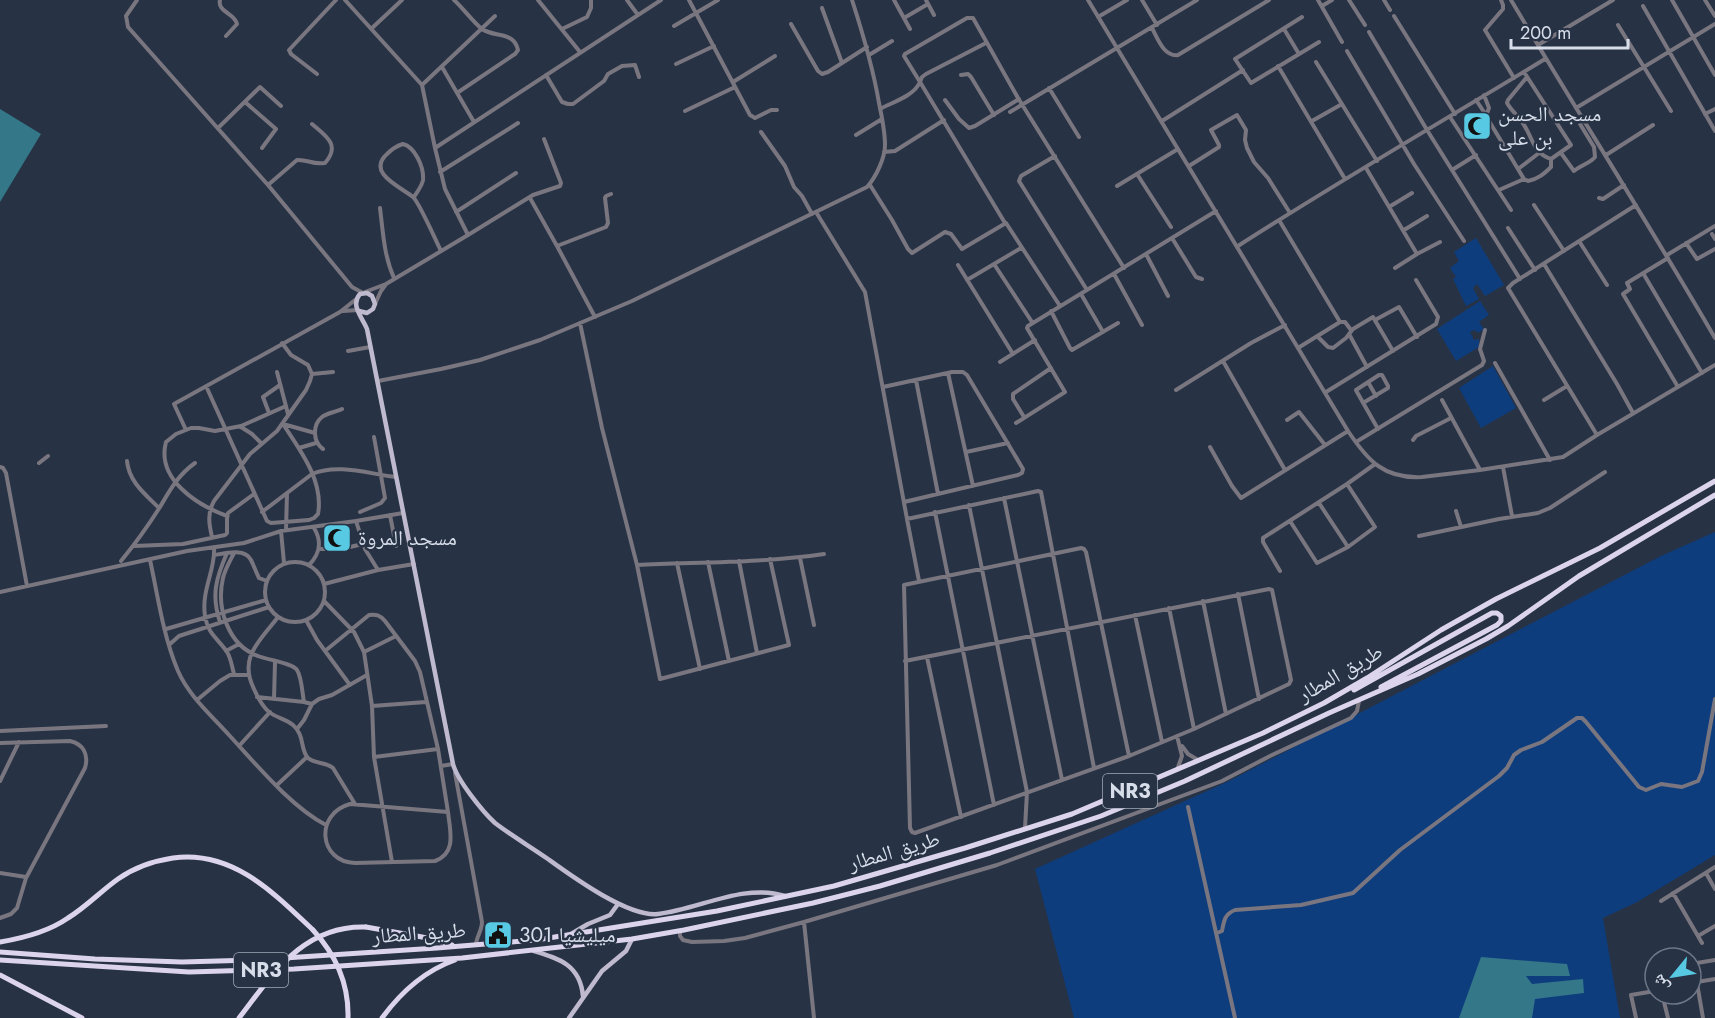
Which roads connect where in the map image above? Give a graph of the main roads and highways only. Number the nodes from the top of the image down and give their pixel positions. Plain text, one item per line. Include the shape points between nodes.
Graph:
1 (374, 306) junction
2 (358, 310) junction
3 (367, 329) junction
4 (1715, 481) edge
5 (1715, 495) edge
6 (1307, 711) junction
7 (1331, 712) junction
8 (785, 896) junction
9 (618, 904) junction
10 (569, 935) junction
11 (632, 939) junction
12 (0, 942) edge
13 (460, 946) junction
14 (531, 950) junction
15 (0, 952) edge
16 (462, 958) junction
17 (0, 960) edge
18 (0, 975) edge
19 (583, 996) junction
20 (82, 1018) edge
21 (239, 1018) edge
22 (348, 1018) edge
23 (382, 1018) edge
24 (569, 1018) edge

1 - 2 main road via 366,313
1 - 2 main road via 372,296 363,293 356,299
1 - 3 main road
2 - 3 main road
3 - 9 main road via 454,767 495,823
4 - 6 highway, طريق المطار / NR3 via 1600,548 1456,621
5 - 7 highway, طريق المطار / NR3 via 1579,576 1486,639
6 - 7 highway via 1492,613 1501,616 1497,625
6 - 8 highway, طريق المطار / NR3 via 1090,807 908,865
7 - 11 highway, طريق المطار / NR3 via 1181,783 1052,833 813,903
8 - 9 main road via 736,896 656,914
8 - 10 highway, طريق المطار / NR3 via 681,918
9 - 10 main road via 610,915
10 - 13 highway, طريق المطار / NR3
11 - 14 highway, طريق المطار / NR3
11 - 19 main road via 626,951 602,971
12 - 22 highway, bridge via 30,936 67,919 118,879 148,863 198,856 217,860 246,873 327,945 342,974
13 - 15 highway, طريق المطار / NR3 via 182,962
13 - 21 highway, bridge via 366,927 337,930 299,948 277,968
14 - 16 highway, طريق المطار / NR3
14 - 19 main road via 567,964 578,979
16 - 17 highway, طريق المطار / NR3 via 189,972
16 - 23 highway via 415,981
18 - 20 highway
19 - 24 main road

